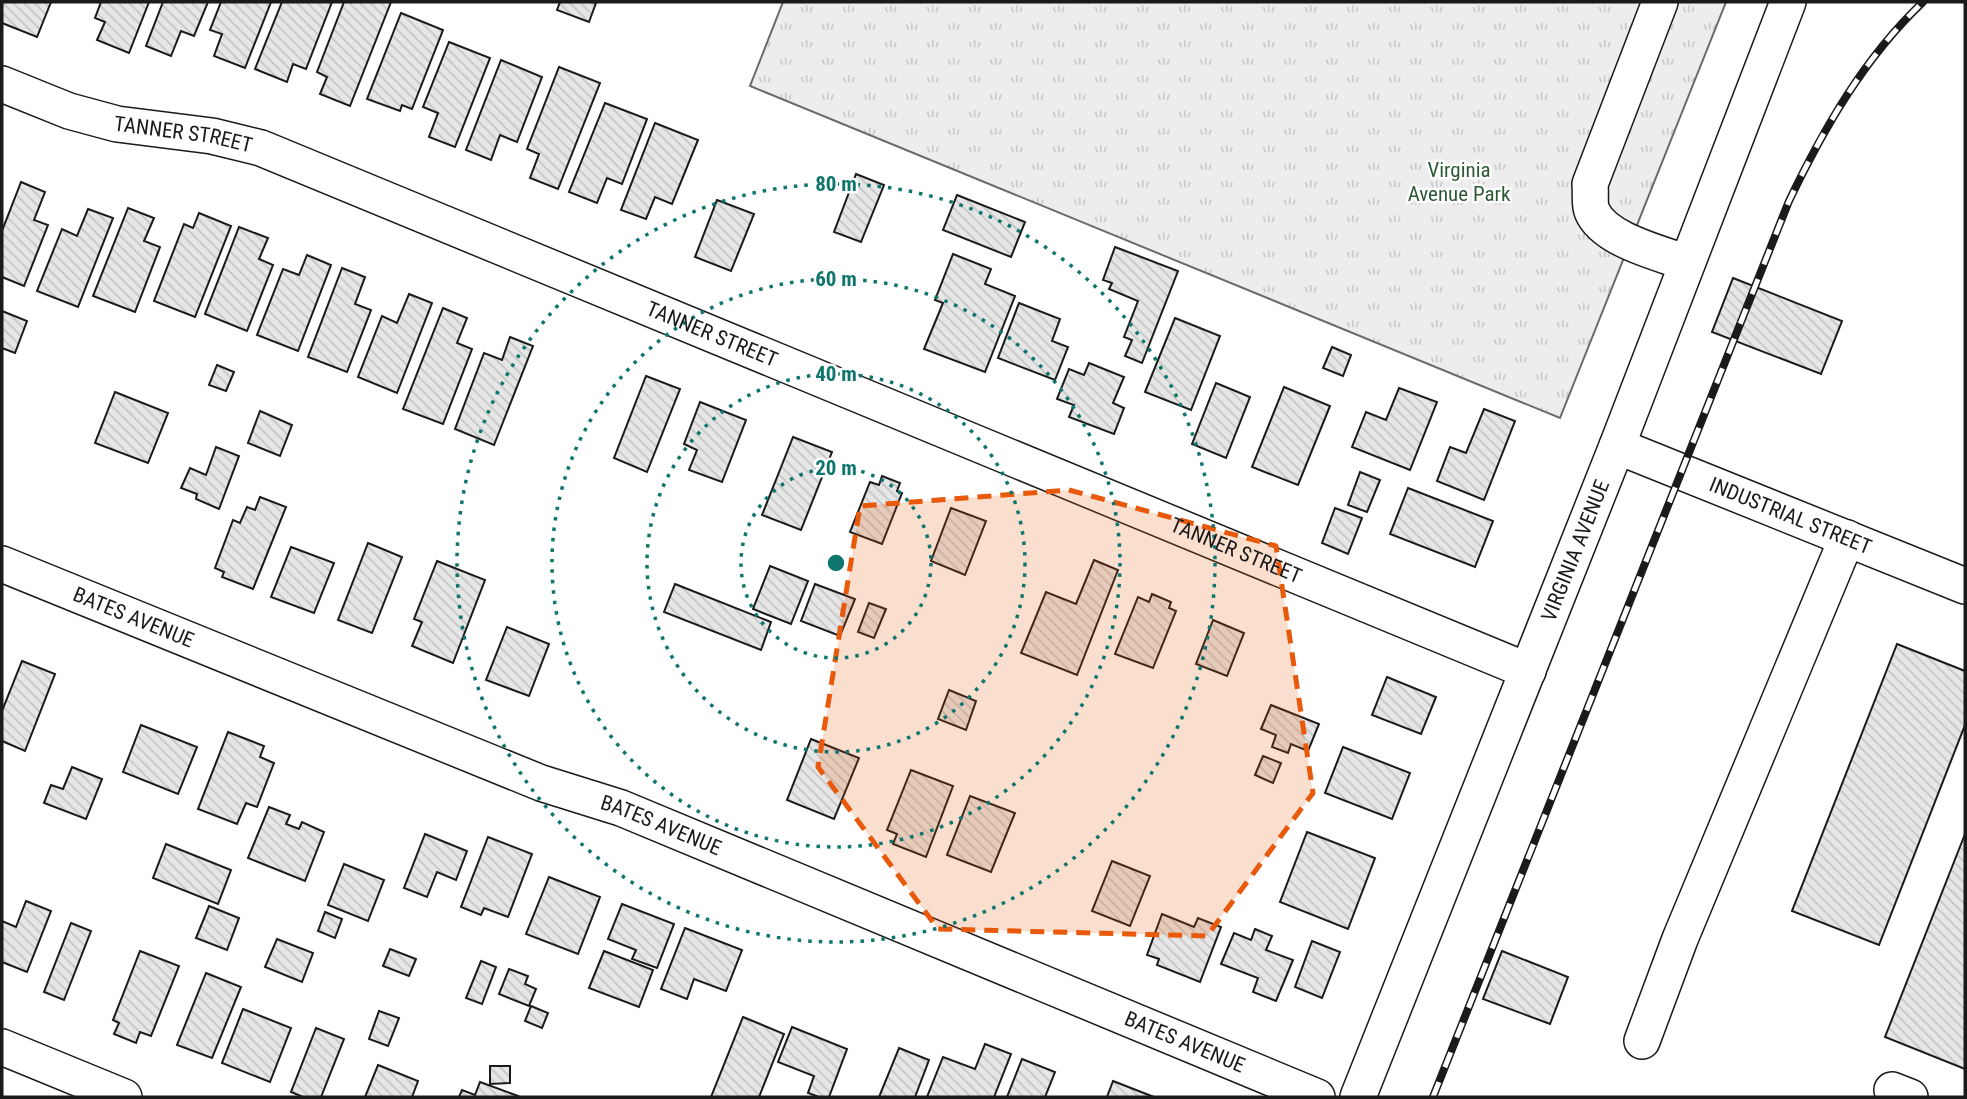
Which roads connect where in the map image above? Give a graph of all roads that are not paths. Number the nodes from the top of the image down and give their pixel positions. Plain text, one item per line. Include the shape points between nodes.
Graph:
1 (1660, 2) edge
2 (1788, 2) edge
3 (2, 84) edge
4 (1687, 263) junction
5 (1617, 446) junction
6 (1847, 538) junction
7 (2, 564) edge
8 (1965, 586) edge
9 (1528, 671) junction
10 (1642, 1041) dead end
11 (2, 1047) edge
12 (124, 1097) edge
13 (1317, 1097) edge
14 (1358, 1097) edge

1 - 4 street via 1590,184 1592,211 1605,228 1626,240
2 - 4 street, VIRGINIA AVENUE
3 - 9 street, TANNER STREET via 117,124 212,136 261,148
4 - 5 street, VIRGINIA AVENUE
5 - 6 street, INDUSTRIAL STREET
5 - 9 street, VIRGINIA AVENUE
6 - 8 street, INDUSTRIAL STREET
6 - 10 street
7 - 13 street, BATES AVENUE via 541,783 634,814
9 - 14 street, VIRGINIA AVENUE
11 - 12 street

